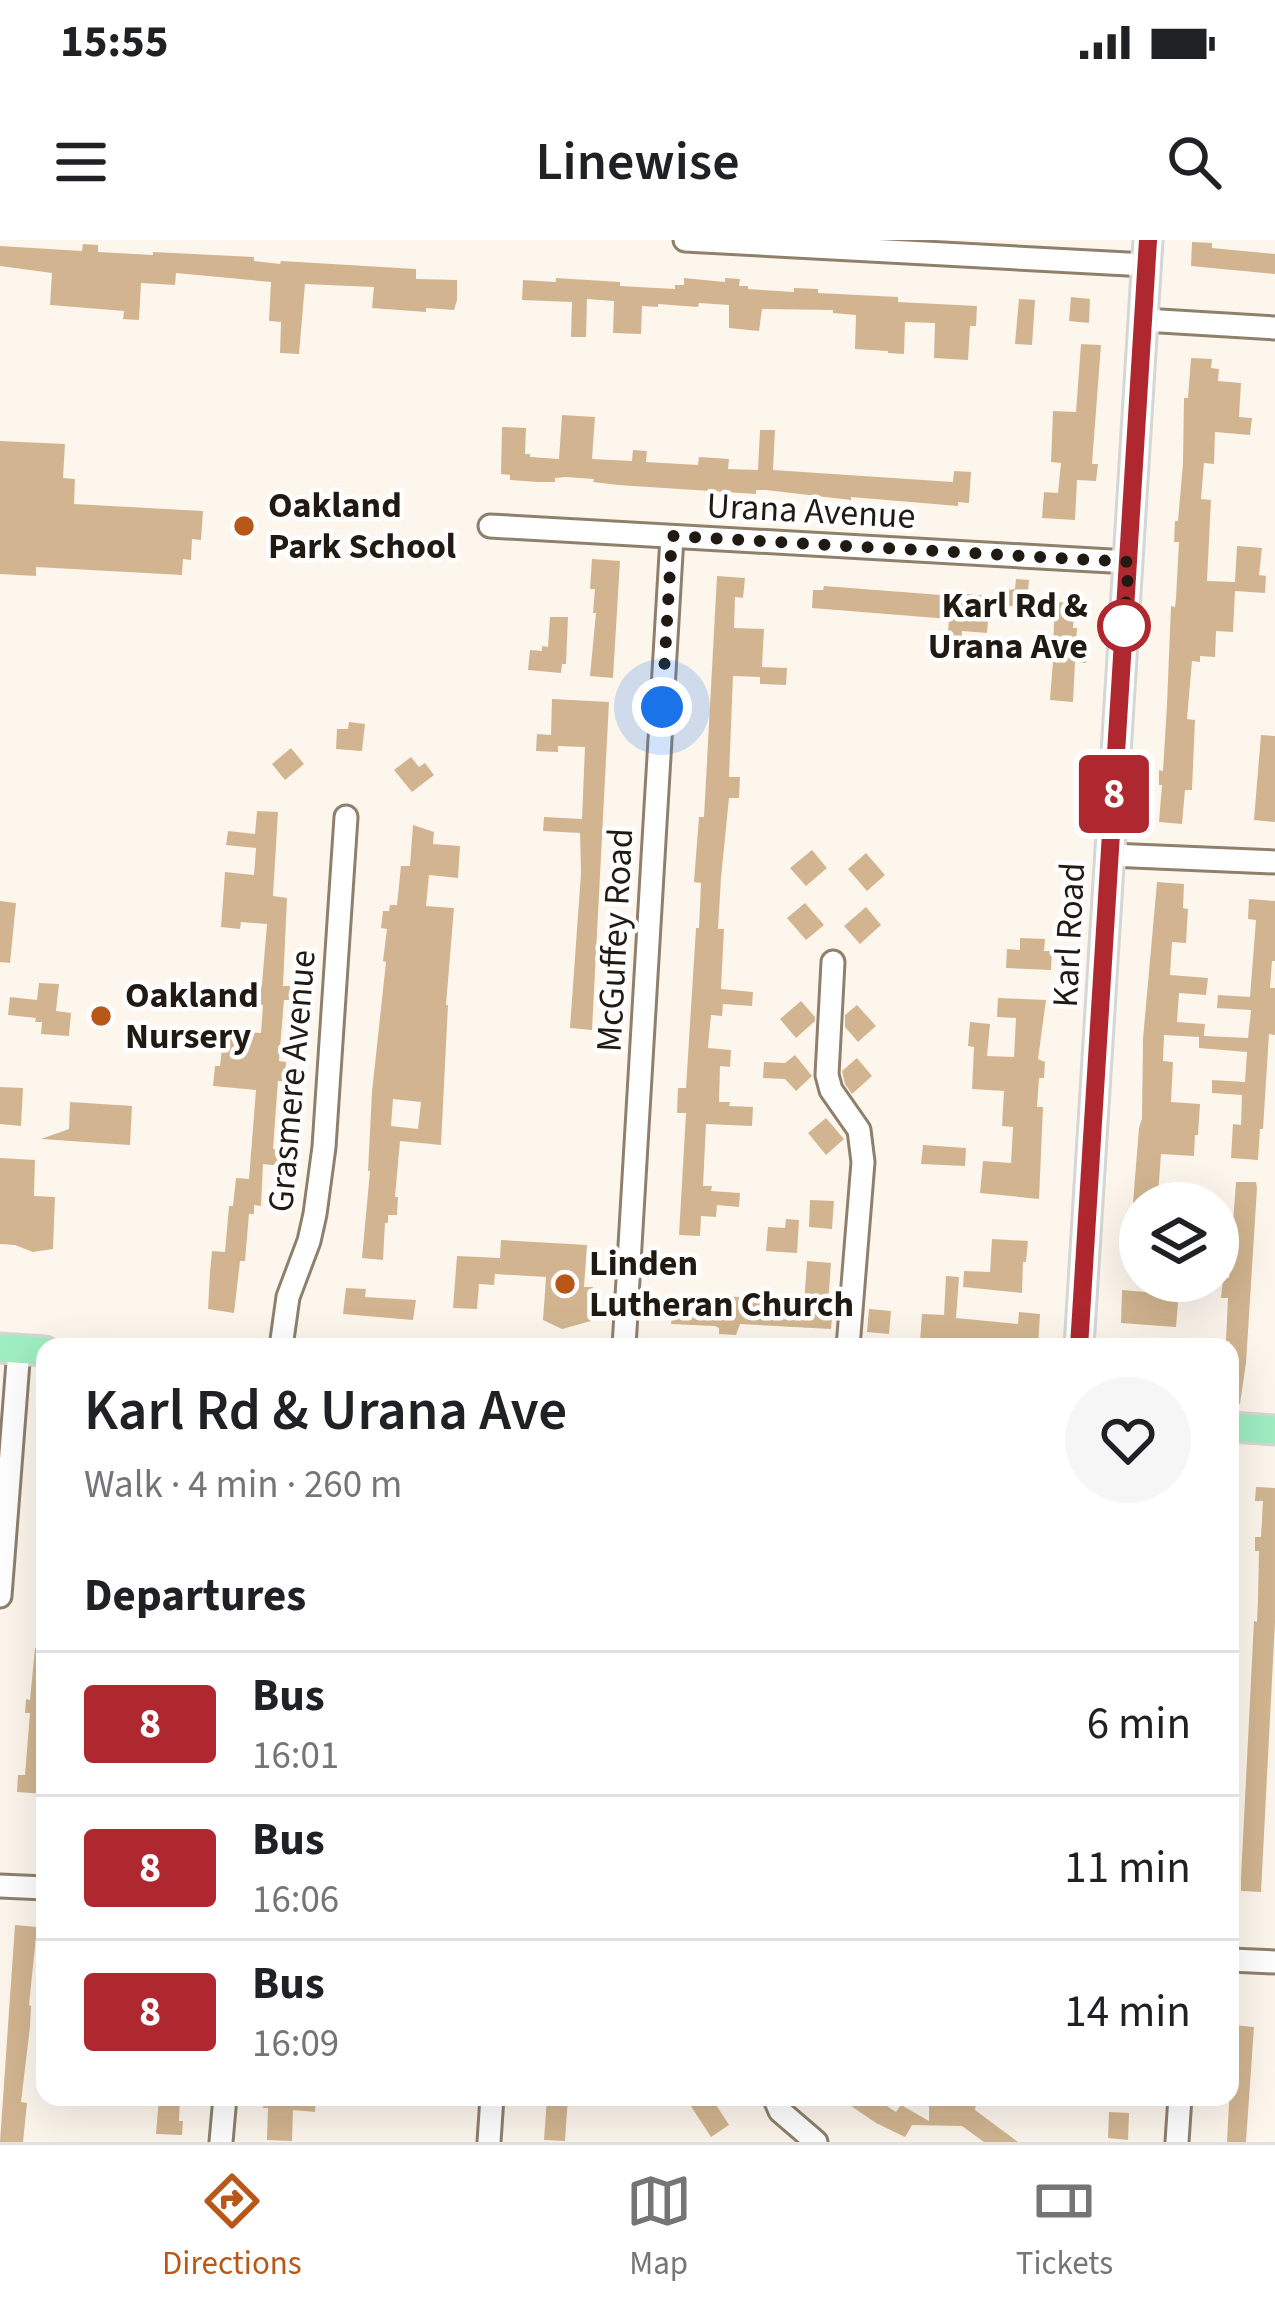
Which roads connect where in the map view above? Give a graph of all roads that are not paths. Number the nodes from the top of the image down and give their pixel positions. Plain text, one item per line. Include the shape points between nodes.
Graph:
1 (685, 240) edge
2 (1147, 252) edge
3 (1144, 320) junction
4 (1275, 328) edge
5 (490, 526) dead end
6 (672, 536) junction
7 (1129, 562) junction
8 (346, 818) dead end
9 (1110, 855) junction
10 (1275, 862) edge
11 (833, 962) dead end
12 (282, 1338) edge
13 (625, 1338) edge
14 (849, 1338) edge
15 (1080, 1338) edge
16 (21, 1349) edge
17 (1239, 1428) edge
18 (1275, 1430) edge
19 (0, 1596) edge
20 (0, 1886) edge
21 (36, 1888) edge
22 (1239, 1960) edge
23 (1275, 1962) edge
24 (224, 2106) edge
25 (491, 2106) edge
26 (778, 2106) edge
27 (1179, 2106) edge
28 (221, 2142) edge
29 (489, 2142) edge
30 (816, 2142) edge
31 (1177, 2142) edge

1 - 2 street
2 - 3 main road, Karl Road
3 - 4 street
3 - 7 main road, Karl Road
5 - 6 street, Urana Avenue
6 - 7 street, Urana Avenue
6 - 13 street, McGuffey Road
7 - 9 main road, Karl Road
8 - 12 street, Grasmere Avenue via 324,1147
9 - 10 street
9 - 15 main road, Karl Road
11 - 14 street via 827,1075 859,1130 862,1162
16 - 19 street
17 - 18 main road
20 - 21 street
22 - 23 street
24 - 28 street
25 - 29 street
26 - 30 street
27 - 31 street

